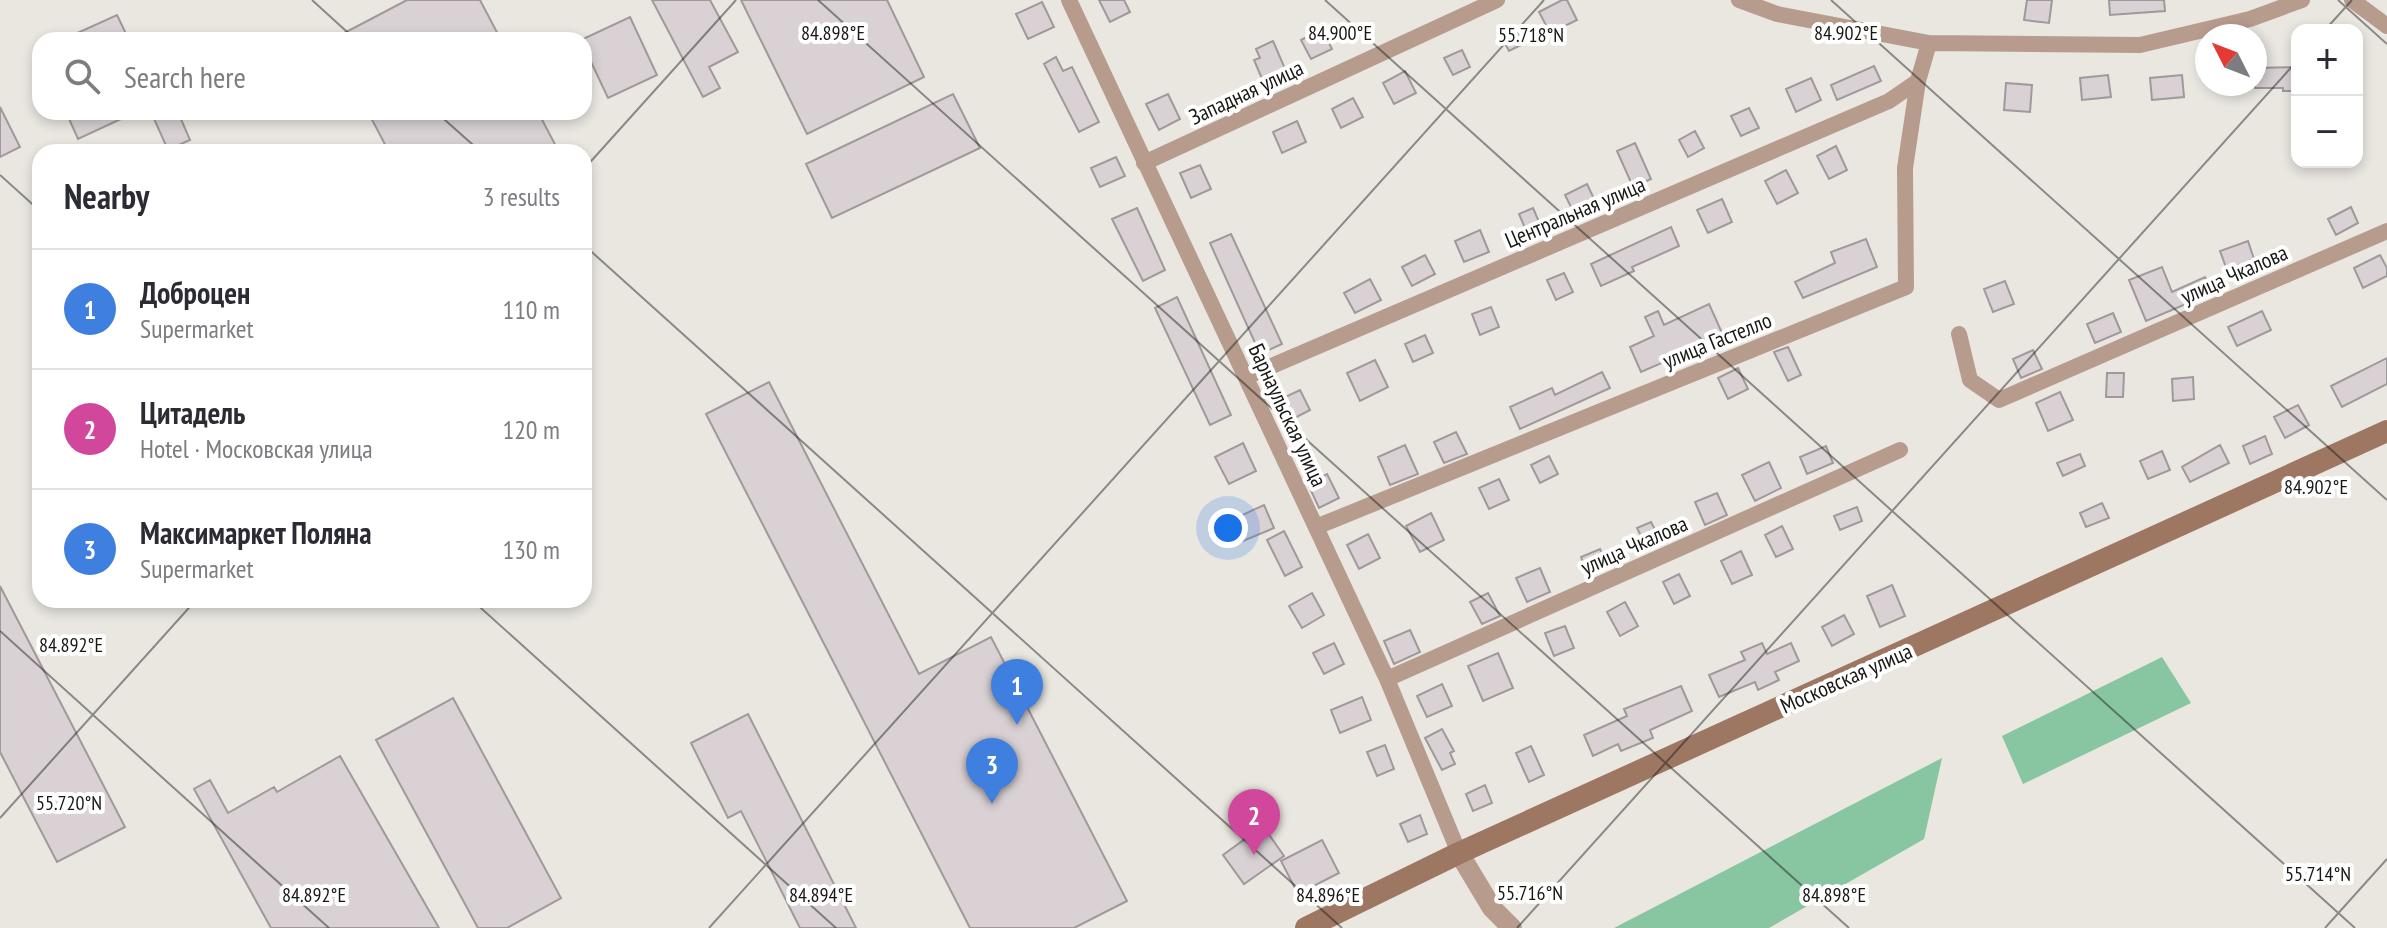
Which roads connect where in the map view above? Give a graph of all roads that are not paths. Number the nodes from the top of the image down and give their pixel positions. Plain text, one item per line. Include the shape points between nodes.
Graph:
1 (1069, 0) edge
2 (1497, 0) edge
3 (1739, 0) edge
4 (2302, 0) edge
5 (2352, 0) edge
6 (2387, 26) edge
7 (1929, 43) junction
8 (1918, 81) junction
9 (1144, 163) junction
10 (2387, 231) edge
11 (1959, 334) dead end
12 (1246, 377) junction
13 (2387, 431) edge
14 (1900, 450) dead end
15 (1316, 527) junction
16 (1387, 679) junction
17 (1459, 853) junction
18 (1306, 928) edge
19 (1512, 928) edge

1 - 9 street, Барнаульская улица
2 - 9 street, Западная улица
3 - 7 street via 1777,14
4 - 7 street via 2250,19 2140,45
5 - 6 street
7 - 8 street, улица Гастелло
8 - 12 street, Центральная улица via 1889,101
8 - 15 street, улица Гастелло via 1905,168 1906,287
9 - 12 street, Барнаульская улица
10 - 11 street, улица Чкалова via 1999,400 1970,380
12 - 15 street, Барнаульская улица
13 - 17 main road, Московская улица
14 - 16 street, улица Чкалова
15 - 16 street, Барнаульская улица
16 - 17 street, Барнаульская улица
17 - 18 main road, Московская улица
17 - 19 street via 1492,908

